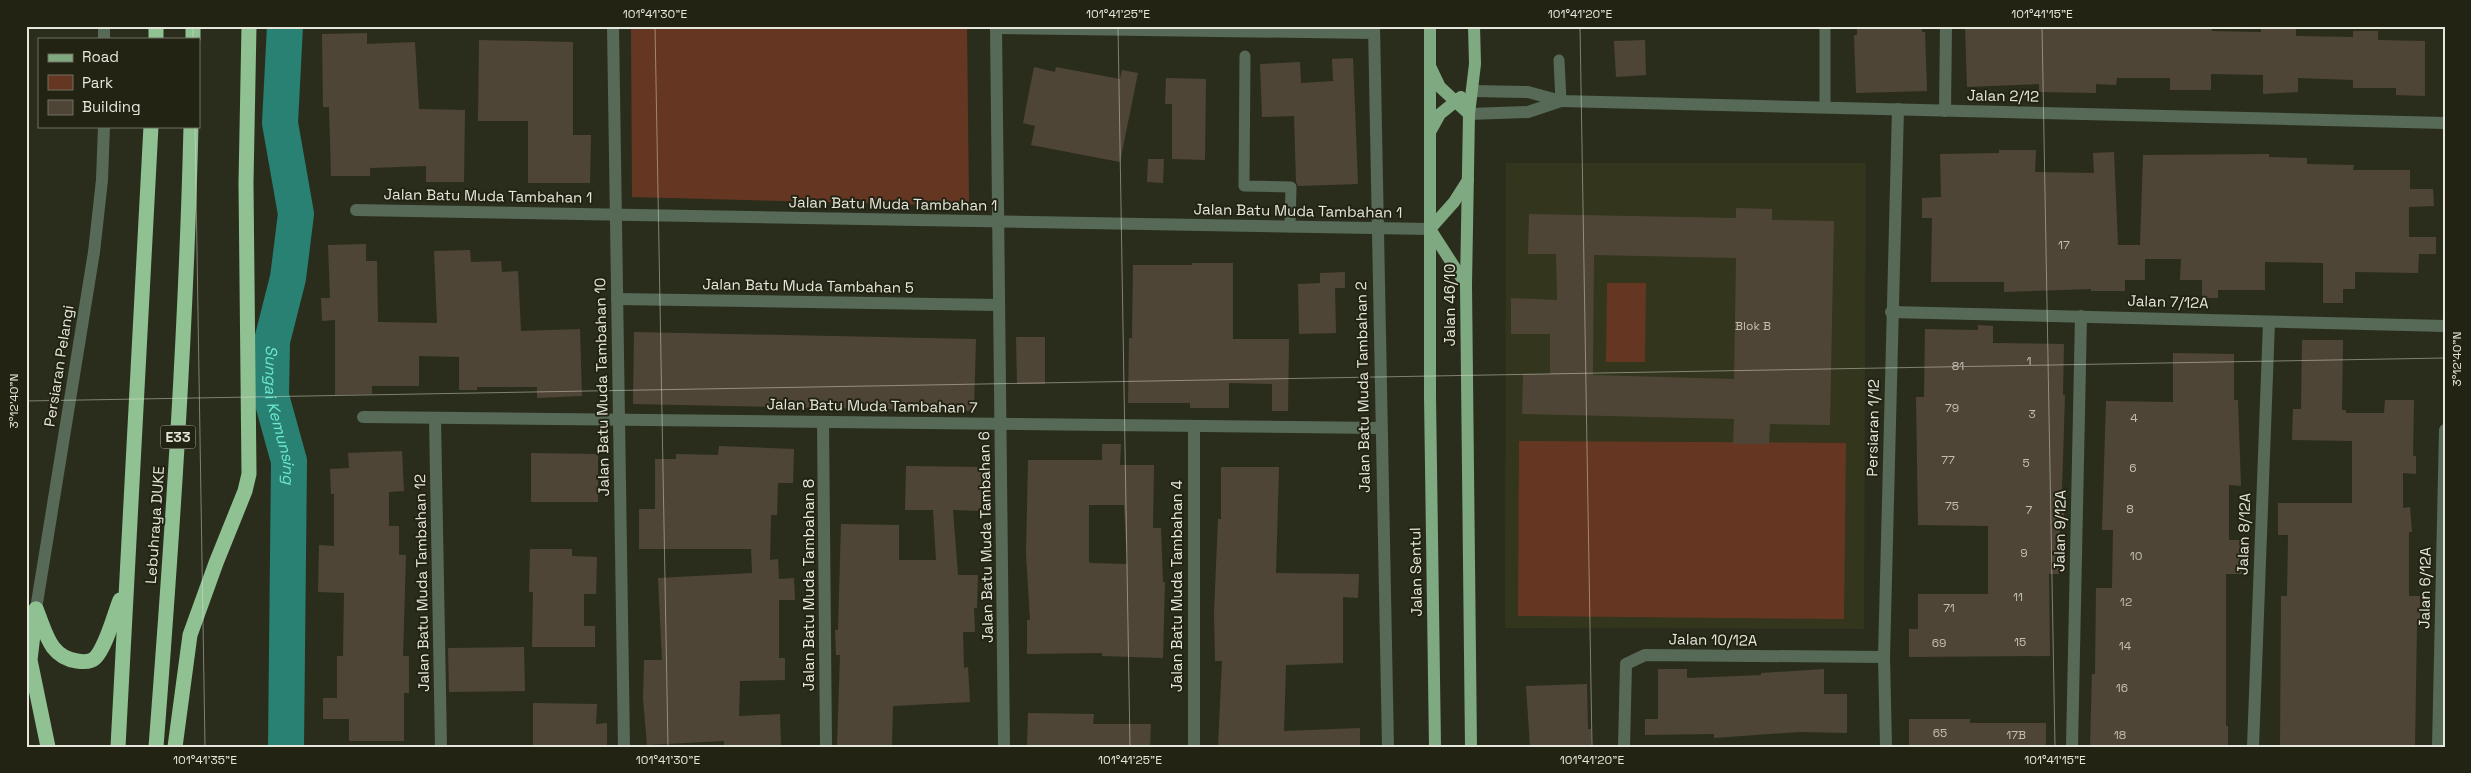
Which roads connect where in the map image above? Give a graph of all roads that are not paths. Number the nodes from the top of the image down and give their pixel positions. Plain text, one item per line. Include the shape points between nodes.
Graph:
1 (249, 26) edge
2 (613, 26) edge
3 (1430, 26) edge
4 (1474, 26) edge
5 (1825, 26) edge
6 (1946, 26) edge
7 (996, 27) edge
8 (1374, 30) edge
9 (1245, 56) dead end
10 (1559, 60) dead end
11 (1428, 64) junction
12 (1472, 91) junction
13 (1454, 101) junction
14 (1561, 101) junction
15 (1825, 107) junction
16 (1898, 109) junction
17 (1945, 110) junction
18 (1469, 114) junction
19 (2445, 123) edge
20 (104, 128) edge
21 (151, 128) edge
22 (191, 128) edge
23 (1429, 134) junction
24 (1468, 180) junction
25 (356, 210) dead end
26 (616, 215) junction
27 (998, 222) junction
28 (1290, 227) junction
29 (1377, 228) junction
30 (1430, 230) junction
31 (1466, 285) junction
32 (617, 299) junction
33 (999, 304) junction
34 (1891, 312) junction
35 (2081, 316) junction
36 (2269, 322) junction
37 (2445, 326) edge
38 (1430, 397) joint
39 (363, 417) dead end
40 (435, 418) junction
41 (619, 420) junction
42 (824, 422) junction
43 (1001, 424) junction
44 (1194, 426) junction
45 (1380, 428) junction
46 (2445, 430) edge
47 (125, 586) junction
48 (36, 609) junction
49 (1884, 657) junction
50 (2442, 676) edge
51 (48, 747) edge
52 (118, 747) edge
53 (156, 747) edge
54 (175, 747) edge
55 (442, 747) edge
56 (624, 747) edge
57 (826, 747) edge
58 (1004, 747) edge
59 (1194, 747) edge
60 (1388, 747) edge
61 (1435, 747) edge
62 (1471, 747) edge
63 (1624, 747) edge
64 (1886, 747) edge
65 (2072, 747) edge
66 (2253, 747) edge
67 (2438, 747) edge

1 - 54 highway via 246,193 249,474 190,635
2 - 26 street, Jalan Batu Muda Tambahan 10
3 - 11 main road
4 - 12 main road
5 - 15 lane
6 - 17 street
7 - 8 street
7 - 27 street, Jalan Batu Muda Tambahan 6
8 - 29 street, Jalan Batu Muda Tambahan 2
9 - 28 lane via 1244,186 1291,186
10 - 14 lane
11 - 13 main road via 1440,87
11 - 23 main road
12 - 13 main road
12 - 14 street, Jalan 2/12 via 1528,92
12 - 18 main road
13 - 18 main road
13 - 23 main road via 1440,114
14 - 15 street, Jalan 2/12
14 - 18 street, Jalan 2/12 via 1528,112
15 - 16 street, Jalan 2/12
16 - 17 street, Jalan 2/12
16 - 34 street, Persiaran 1/12
17 - 19 street, Jalan 2/12
18 - 24 main road, Jalan 46/10
20 - 48 street, Persiaran Pelangi via 94,252
21 - 47 highway, Lebuhraya DUKE
22 - 53 highway, Lebuhraya DUKE / E33 via 180,408
23 - 30 main road, Jalan 46/10
24 - 30 main road
24 - 31 main road, Jalan 46/10
25 - 26 street, Jalan Batu Muda Tambahan 1
26 - 27 street, Jalan Batu Muda Tambahan 1
26 - 32 street, Jalan Batu Muda Tambahan 10
27 - 28 street, Jalan Batu Muda Tambahan 1
27 - 33 street, Jalan Batu Muda Tambahan 6
28 - 29 street, Jalan Batu Muda Tambahan 1
29 - 30 street, Jalan Batu Muda Tambahan 1
29 - 45 street, Jalan Batu Muda Tambahan 2
30 - 31 main road
30 - 38 main road, Jalan 46/10
31 - 62 main road, Jalan 46/10
32 - 33 street, Jalan Batu Muda Tambahan 5
32 - 41 street, Jalan Batu Muda Tambahan 10
33 - 43 street, Jalan Batu Muda Tambahan 6
34 - 35 street, Jalan 7/12A
34 - 49 street, Persiaran 1/12
35 - 36 street, Jalan 7/12A
35 - 65 street, Jalan 9/12A
36 - 37 street, Jalan 7/12A
36 - 66 street, Jalan 8/12A
38 - 61 main road, Jalan Sentul
39 - 40 street, Jalan Batu Muda Tambahan 7
40 - 41 street, Jalan Batu Muda Tambahan 7
40 - 55 street, Jalan Batu Muda Tambahan 12
41 - 42 street, Jalan Batu Muda Tambahan 7
41 - 56 street, Jalan Batu Muda Tambahan 10
42 - 43 street, Jalan Batu Muda Tambahan 7
42 - 57 street, Jalan Batu Muda Tambahan 8
43 - 44 street, Jalan Batu Muda Tambahan 7
43 - 58 street, Jalan Batu Muda Tambahan 6
44 - 45 street, Jalan Batu Muda Tambahan 7
44 - 59 street, Jalan Batu Muda Tambahan 4
45 - 60 street, Jalan Batu Muda Tambahan 2
46 - 50 street, Jalan 6/12A
47 - 48 highway via 102,645 95,658 87,662 56,654
47 - 52 highway, Lebuhraya DUKE
48 - 51 highway via 30,660
49 - 63 street, Jalan 10/12A via 1645,655 1634,658 1626,664
49 - 64 street, Persiaran 1/12
50 - 67 street, Jalan 6/12A

